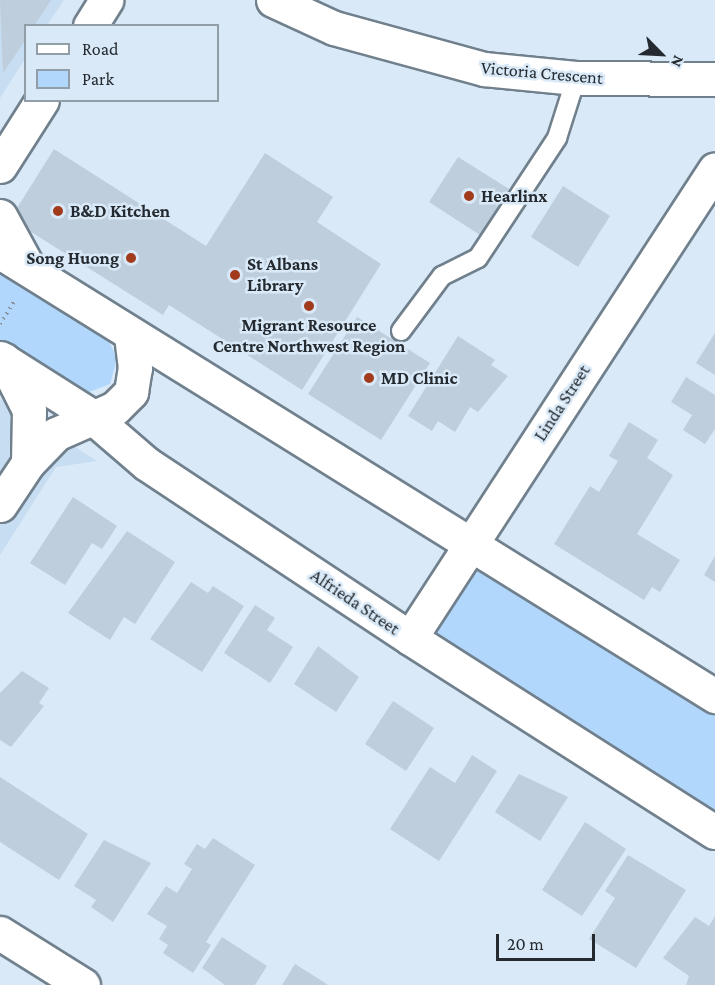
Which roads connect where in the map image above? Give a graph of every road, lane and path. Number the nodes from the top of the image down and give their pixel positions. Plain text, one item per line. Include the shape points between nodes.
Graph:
1 (106, 0) edge
2 (273, 0) edge
3 (91, 24) edge
4 (576, 78) junction
5 (715, 79) edge
6 (41, 102) edge
7 (0, 166) edge
8 (715, 170) edge
9 (0, 216) edge
10 (0, 252) edge
11 (29, 268) junction
12 (401, 331) dead end
13 (131, 335) junction
14 (2, 359) edge
15 (90, 415) junction
16 (28, 463) junction
17 (0, 505) edge
18 (470, 543) junction
19 (410, 639) junction
20 (715, 696) edge
21 (715, 832) edge
22 (0, 933) edge
23 (82, 985) edge

1 - 3 street
2 - 4 street, Victoria Crescent via 334,28 484,69
4 - 5 street, Victoria Crescent
4 - 12 lane via 557,138 478,258 442,276
6 - 7 street
8 - 18 street, Linda Street
9 - 11 street
10 - 11 street
11 - 13 street
13 - 15 street via 135,368 131,392 115,408
13 - 18 street
14 - 15 street, Alfrieda Street
14 - 16 street, Alfrieda Street via 29,410
15 - 16 street via 56,434
15 - 19 street, Alfrieda Street via 147,464
16 - 17 street
18 - 19 street, Linda Street
18 - 20 street
19 - 21 street, Alfrieda Street
22 - 23 street

